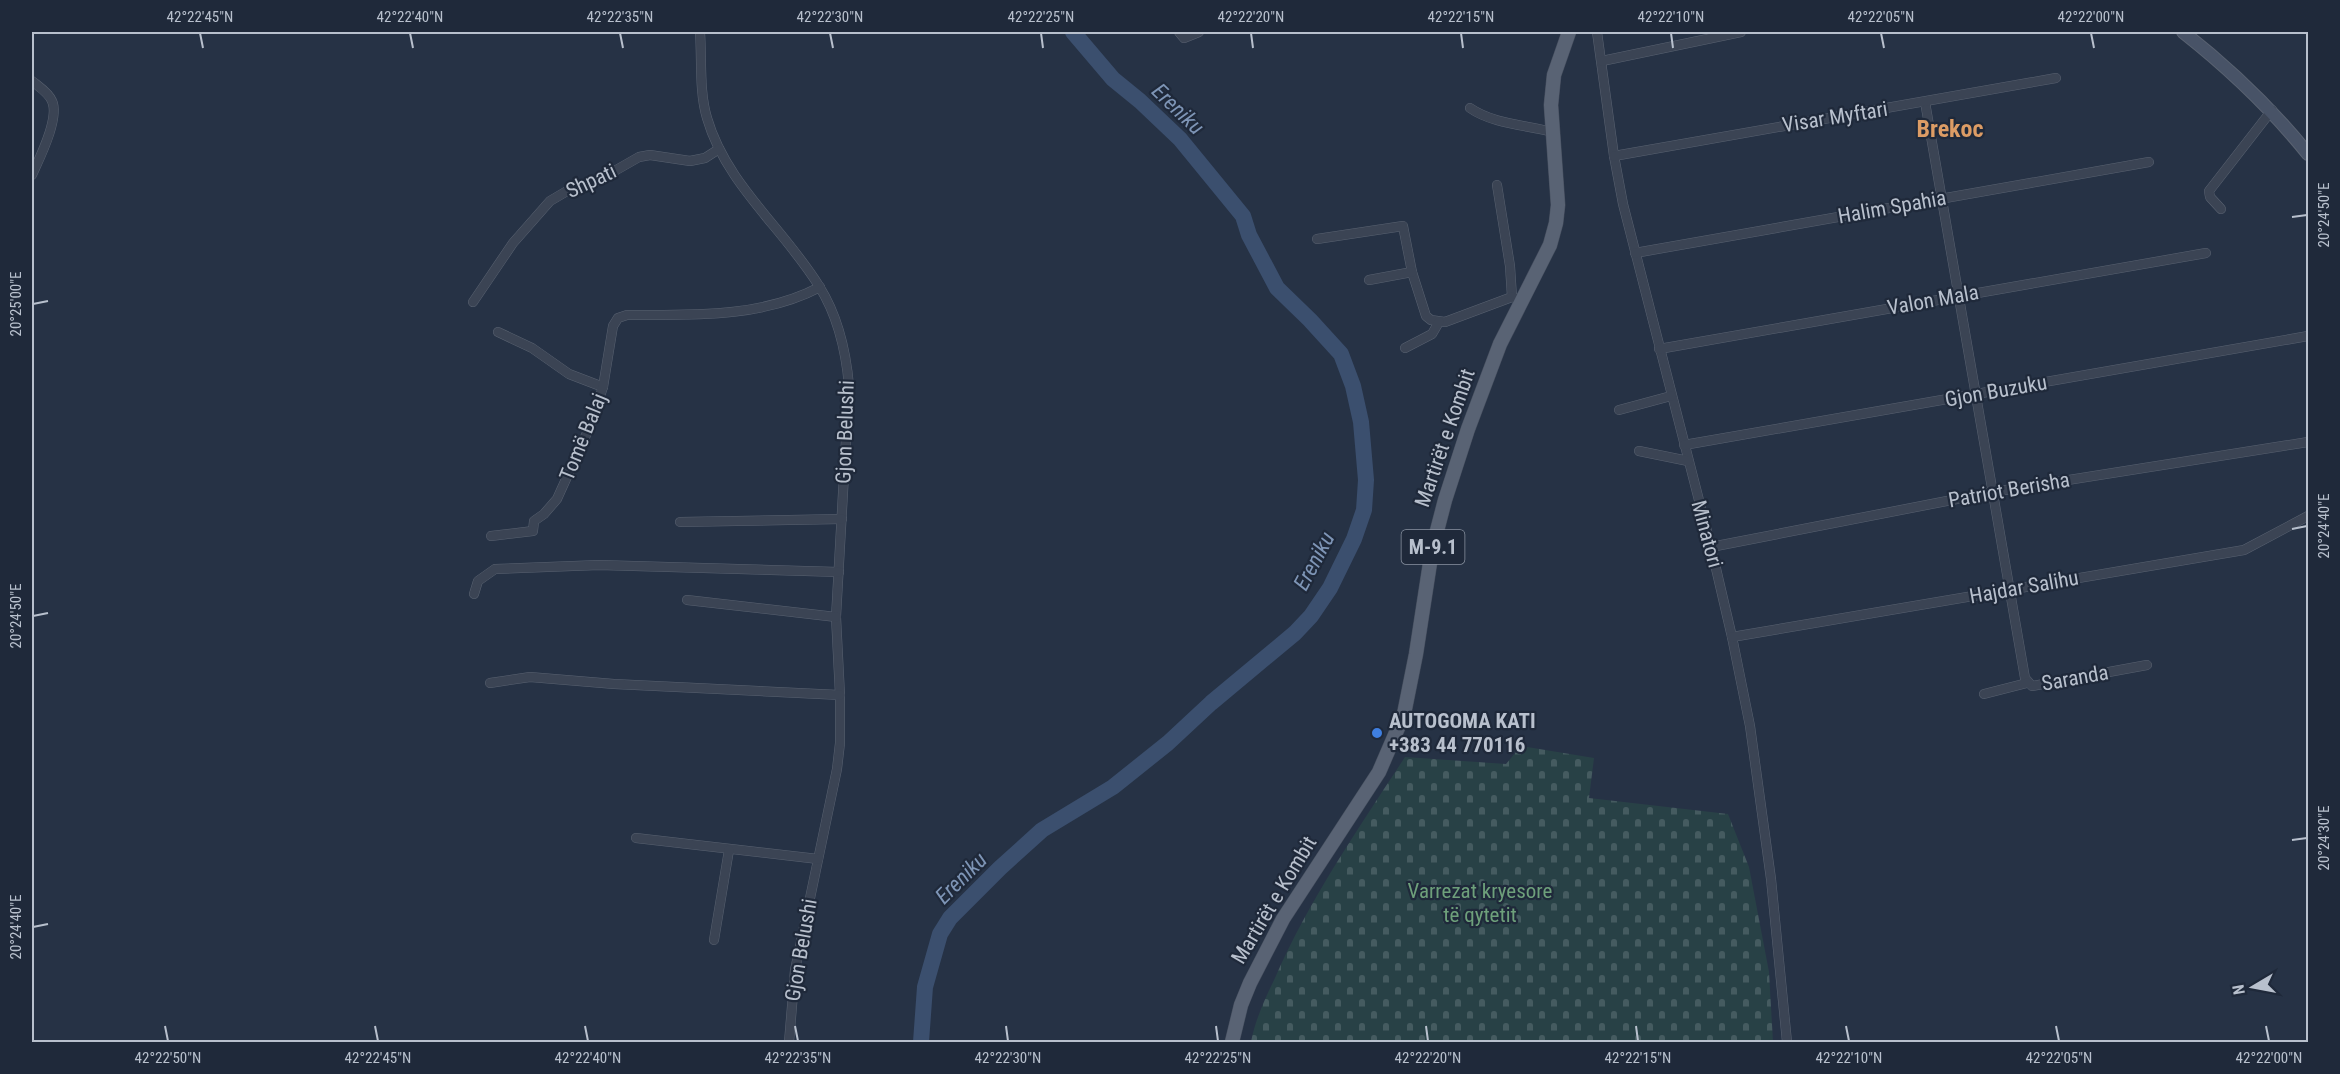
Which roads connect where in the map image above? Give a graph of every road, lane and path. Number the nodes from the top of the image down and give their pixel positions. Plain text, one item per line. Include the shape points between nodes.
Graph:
1 (700, 32) edge
2 (1179, 32) edge
3 (1199, 32) edge
4 (1569, 32) edge
5 (1596, 32) edge
6 (1741, 32) edge
7 (2183, 32) edge
8 (1602, 61) junction
9 (2056, 78) dead end
10 (32, 81) edge
11 (1924, 102) junction
12 (1470, 108) dead end
13 (2272, 110) junction
14 (1553, 132) junction
15 (719, 150) junction
16 (2308, 153) edge
17 (1614, 156) junction
18 (2149, 162) dead end
19 (32, 175) edge
20 (1497, 185) dead end
21 (1941, 199) junction
22 (2221, 209) dead end
23 (1317, 239) dead end
24 (1635, 253) junction
25 (2206, 253) dead end
26 (1412, 272) junction
27 (1369, 280) dead end
28 (820, 287) junction
29 (1958, 296) junction
30 (1517, 299) junction
31 (472, 302) dead end
32 (1439, 322) junction
33 (498, 332) dead end
34 (2308, 336) edge
35 (1405, 348) dead end
36 (1659, 348) junction
37 (603, 387) junction
38 (1976, 394) junction
39 (1671, 396) junction
40 (1619, 410) dead end
41 (2308, 442) edge
42 (1684, 445) junction
43 (1639, 451) dead end
44 (1688, 461) junction
45 (1993, 492) junction
46 (2308, 516) edge
47 (842, 519) junction
48 (680, 522) dead end
49 (491, 536) dead end
50 (1711, 547) junction
51 (839, 572) junction
52 (2010, 589) junction
53 (474, 594) dead end
54 (687, 600) dead end
55 (836, 617) junction
56 (1732, 637) junction
57 (2147, 665) dead end
58 (490, 683) dead end
59 (2027, 683) junction
60 (1984, 694) dead end
61 (840, 695) junction
62 (636, 838) dead end
63 (729, 850) junction
64 (818, 859) junction
65 (714, 940) dead end
66 (789, 1042) edge
67 (1232, 1042) edge
68 (1787, 1042) edge

1 - 15 street, Gjon Belushi via 702,91
2 - 3 street via 1184,38
4 - 14 main road, Martirët e Kombit / M-9.1 via 1554,75
5 - 8 street, Minatori
6 - 8 street
7 - 13 main road via 2222,62
8 - 17 street, Minatori
9 - 11 street, Visar Myftari
10 - 19 street via 52,101 54,112
11 - 17 street, Visar Myftari
11 - 21 street, Saranda
12 - 14 street via 1499,121
13 - 16 main road
13 - 22 street via 2210,191 2210,197
14 - 30 main road, Martirët e Kombit / M-9.1 via 1556,222 1550,245
15 - 28 street, Gjon Belushi
15 - 31 street, Shpati via 690,161 639,157 550,201 513,243
17 - 24 street, Minatori
18 - 21 street, Halim Spahia
20 - 30 street
21 - 24 street, Halim Spahia
21 - 29 street, Saranda
23 - 26 street via 1403,226
24 - 36 street, Minatori
25 - 29 street, Valon Mala
26 - 27 street
26 - 32 street via 1426,316
28 - 37 street, Tomë Balaj via 804,296 758,309 618,318
28 - 47 street, Gjon Belushi via 840,334 849,386
29 - 36 street, Valon Mala
29 - 38 street, Saranda
30 - 32 street
30 - 67 main road, Martirët e Kombit / M-9.1 via 1445,500 1432,550 1404,714 1379,772 1283,919 1259,964 1241,1005
32 - 35 street via 1432,334
33 - 37 street via 532,348 569,374
34 - 38 street, Gjon Buzuku
36 - 39 street, Minatori
37 - 49 street, Tomë Balaj via 557,499 534,522 533,531
38 - 42 street, Gjon Buzuku
38 - 45 street, Saranda
39 - 40 street
39 - 42 street, Minatori
41 - 45 street, Patriot Berisha
42 - 44 street, Minatori
43 - 44 street
44 - 50 street, Minatori
45 - 50 street, Patriot Berisha
45 - 52 street, Saranda
46 - 52 street, Hajdar Salihu via 2244,550
47 - 48 street
47 - 51 street, Gjon Belushi
50 - 56 street, Minatori
51 - 53 street via 599,565 495,569 478,581
51 - 55 street, Gjon Belushi
52 - 56 street, Hajdar Salihu
52 - 59 street, Saranda
54 - 55 street
55 - 61 street, Gjon Belushi
56 - 68 street, Minatori via 1761,804
57 - 59 street, Saranda via 2032,686
58 - 61 street via 530,677
59 - 60 street
61 - 64 street, Gjon Belushi via 837,770
62 - 63 street
63 - 64 street
63 - 65 street
64 - 66 street, Gjon Belushi via 795,970

